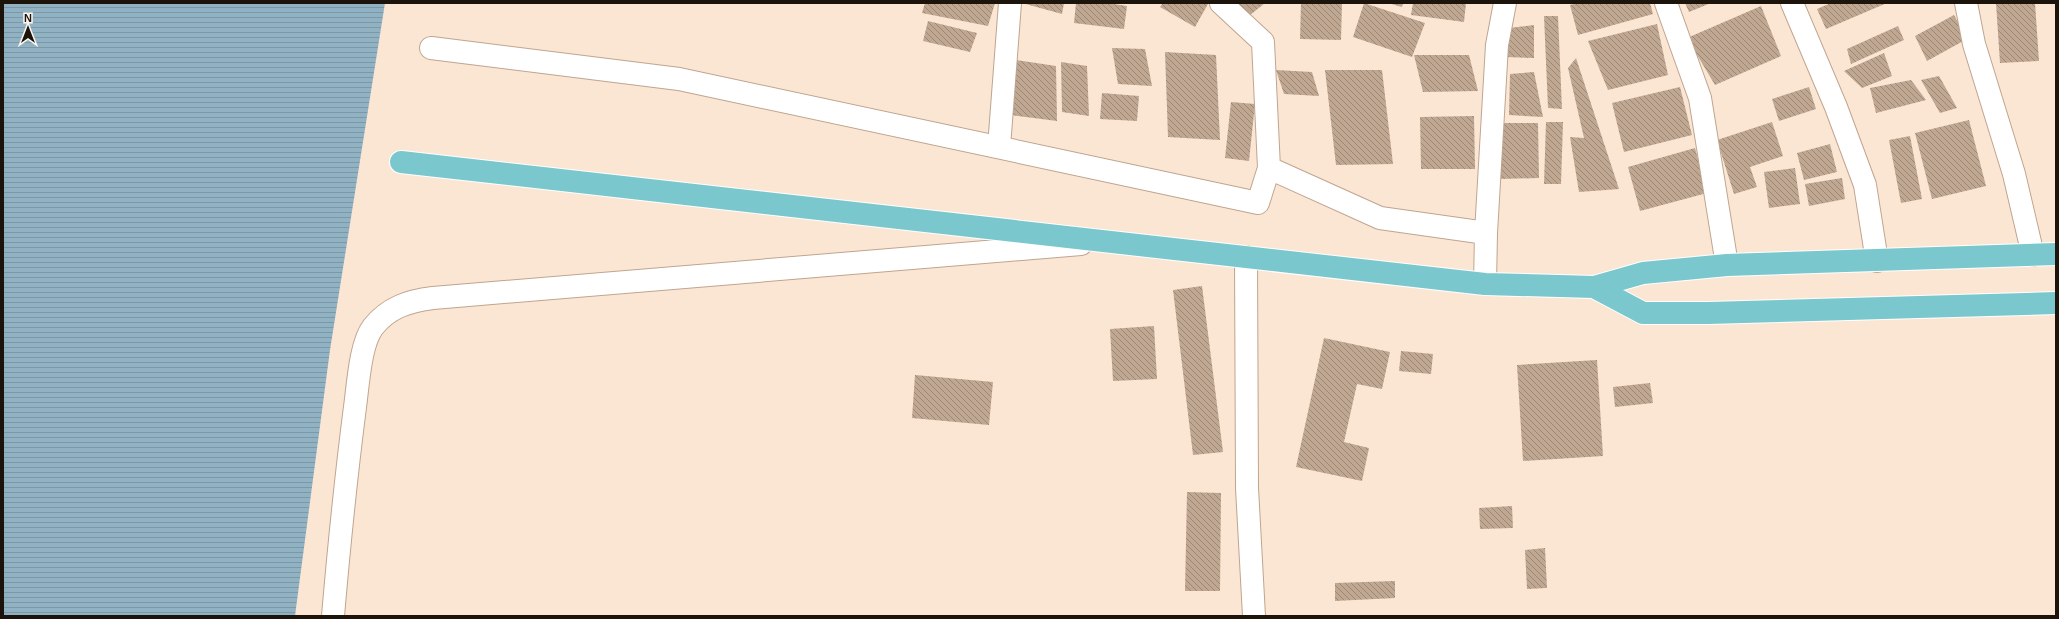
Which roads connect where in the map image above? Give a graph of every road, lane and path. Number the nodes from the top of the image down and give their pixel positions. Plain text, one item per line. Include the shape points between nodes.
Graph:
1 (1010, 3) edge
2 (1221, 3) edge
3 (1505, 3) edge
4 (1666, 3) edge
5 (1792, 3) edge
6 (1966, 3) edge
7 (432, 48) dead end
8 (999, 147) junction
9 (401, 162) dead end
10 (1269, 168) junction
11 (1486, 233) junction
12 (1108, 242) junction
13 (2056, 254) edge
14 (2032, 255) junction
15 (1246, 257) junction
16 (1877, 261) junction
17 (1727, 265) junction
18 (1485, 284) junction
19 (1594, 287) junction
20 (2056, 303) edge
21 (333, 616) edge
22 (1254, 616) edge

1 - 8 street
2 - 10 street via 1263,42
3 - 11 street via 1497,45
4 - 17 street via 1700,98
5 - 16 street via 1836,107 1865,185
6 - 14 street via 1974,44 2014,174
7 - 8 street via 679,79
8 - 10 street via 1258,203
9 - 12 main road
10 - 11 street via 1380,218
11 - 18 street
12 - 15 main road
12 - 21 street via 412,300 389,311 372,328 362,353
13 - 14 main road
14 - 16 main road
15 - 18 main road
15 - 22 street via 1247,488
16 - 17 main road
17 - 19 main road via 1643,273
18 - 19 main road
19 - 20 main road via 1643,313

